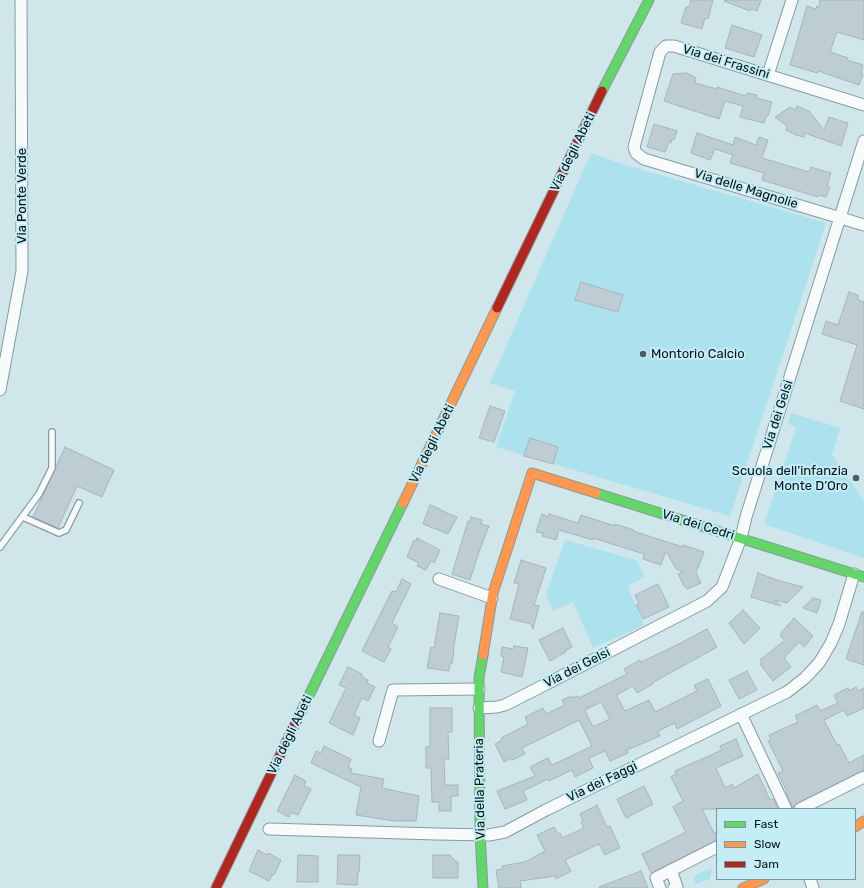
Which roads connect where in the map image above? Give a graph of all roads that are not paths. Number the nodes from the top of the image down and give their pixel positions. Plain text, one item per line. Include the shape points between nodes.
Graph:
1 (21, 0) edge
2 (649, 0) edge
3 (792, 0) edge
4 (768, 75) junction
5 (864, 105) edge
6 (864, 141) edge
7 (634, 147) joint
8 (840, 218) junction
9 (864, 225) edge
10 (0, 390) edge
11 (52, 432) dead end
12 (532, 473) joint
13 (79, 502) dead end
14 (22, 517) junction
15 (741, 538) junction
16 (0, 547) edge
17 (859, 575) edge
18 (439, 579) dead end
19 (492, 598) junction
20 (479, 689) junction
21 (479, 708) junction
22 (741, 714) junction
23 (379, 741) dead end
24 (864, 777) edge
25 (786, 808) edge
26 (802, 808) edge
27 (269, 829) dead end
28 (480, 834) junction
29 (716, 847) edge
30 (670, 870) junction
31 (762, 880) edge
32 (216, 888) edge
33 (483, 888) edge
34 (660, 888) edge
35 (674, 888) edge
36 (743, 888) edge

1 - 10 street, Via Ponte Verde via 22,270
2 - 32 street, Via degli Abeti via 610,75
3 - 4 street
4 - 5 street, Via dei Frassini
4 - 7 street, Via dei Frassini via 674,46 666,46 660,52
6 - 8 street, Via dei Gelsi
7 - 8 street, Via delle Magnolie via 636,153 644,159
8 - 9 street, Via delle Magnolie
8 - 15 street, Via dei Gelsi
11 - 14 lane via 52,468 39,494
12 - 15 street, Via dei Cedri
12 - 19 street, Via della Prateria
13 - 14 lane via 66,530 60,533
14 - 16 lane
15 - 17 street, Via dei Cedri
15 - 21 street, Via dei Gelsi via 722,587 707,601 505,705
17 - 22 street, Via dei Faggi via 820,663 787,692
18 - 19 street
19 - 20 street, Via della Prateria
20 - 21 street, Via della Prateria
20 - 23 street via 393,690
21 - 28 street, Via della Prateria
22 - 25 street
22 - 28 street, Via dei Faggi via 505,832
24 - 26 street
27 - 28 street, Via dei Faggi
28 - 33 street, Via della Prateria
29 - 30 street
30 - 34 street via 656,878
30 - 35 street via 677,887
31 - 36 street

